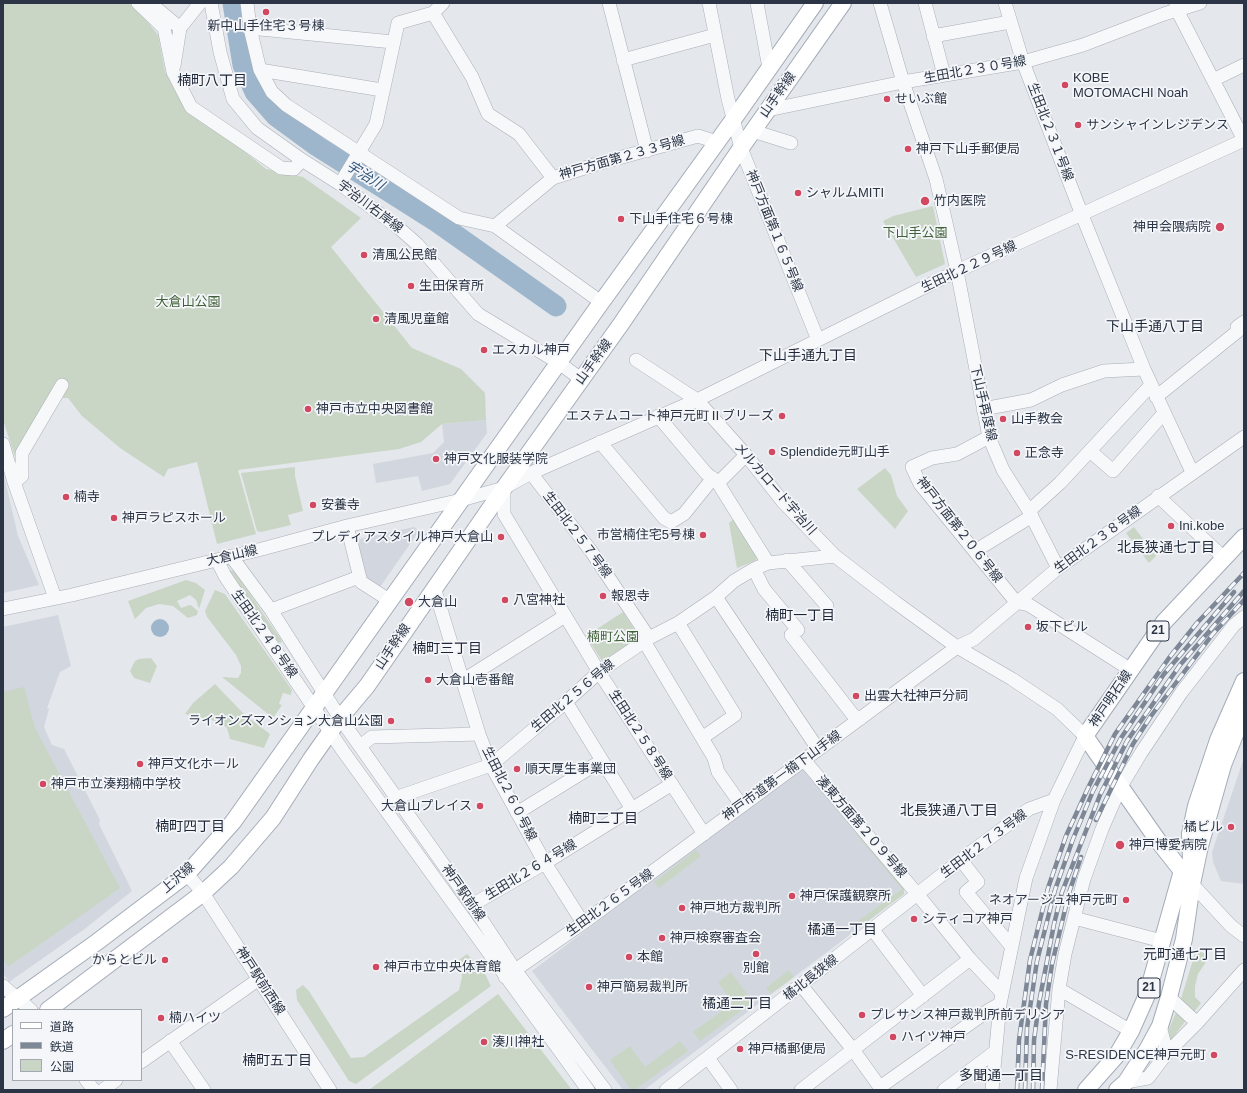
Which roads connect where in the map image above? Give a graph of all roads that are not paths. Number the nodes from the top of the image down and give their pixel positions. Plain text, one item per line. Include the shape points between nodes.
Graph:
1 (138, 3) edge
2 (150, 3) edge
3 (200, 3) edge
4 (211, 3) edge
5 (247, 3) edge
6 (443, 3) edge
7 (609, 3) edge
8 (709, 3) edge
9 (757, 3) edge
10 (815, 3) edge
11 (843, 3) edge
12 (880, 3) edge
13 (925, 3) edge
14 (1006, 3) edge
15 (1200, 3) edge
16 (1176, 7) edge
17 (433, 13) junction
18 (1010, 22) junction
19 (180, 28) junction
20 (250, 28) junction
21 (715, 35) junction
22 (933, 36) junction
23 (393, 42) junction
24 (624, 60) junction
25 (1023, 62) junction
26 (1244, 65) edge
27 (769, 68) junction
28 (260, 70) junction
29 (173, 72) junction
30 (944, 75) junction
31 (1213, 80) junction
32 (904, 82) junction
33 (382, 90) junction
34 (768, 110) junction
35 (733, 120) junction
36 (753, 131) junction
37 (1244, 140) edge
38 (717, 142) junction
39 (791, 143) dead end
40 (740, 148) junction
41 (647, 150) junction
42 (358, 156) junction
43 (302, 160) junction
44 (553, 178) junction
45 (344, 179) junction
46 (1082, 215) junction
47 (495, 226) junction
48 (957, 271) junction
49 (600, 305) junction
50 (1244, 322) edge
51 (818, 340) junction
52 (563, 358) junction
53 (636, 360) dead end
54 (1144, 369) junction
55 (585, 374) junction
56 (62, 385) dead end
57 (1154, 391) junction
58 (697, 400) junction
59 (983, 409) junction
60 (1164, 413) junction
61 (658, 416) junction
62 (989, 437) junction
63 (1244, 437) edge
64 (600, 442) junction
65 (3, 444) edge
66 (1090, 450) junction
67 (746, 455) junction
68 (1192, 472) junction
69 (531, 473) junction
70 (716, 480) junction
71 (14, 482) junction
72 (504, 488) junction
73 (1158, 496) junction
74 (461, 500) junction
75 (1030, 514) junction
76 (347, 526) junction
77 (1244, 537) edge
78 (975, 551) junction
79 (231, 556) junction
80 (835, 556) junction
81 (1224, 558) junction
82 (216, 560) junction
83 (787, 560) junction
84 (768, 563) junction
85 (1058, 568) junction
86 (754, 569) junction
87 (359, 577) junction
88 (434, 587) junction
89 (716, 597) junction
90 (55, 598) junction
91 (389, 600) junction
92 (1016, 602) junction
93 (827, 606) dead end
94 (3, 609) edge
95 (271, 610) junction
96 (565, 616) junction
97 (1244, 617) edge
98 (678, 623) junction
99 (647, 640) junction
100 (957, 647) junction
101 (1131, 670) junction
102 (599, 672) junction
103 (462, 681) junction
104 (1244, 681) edge
105 (324, 693) junction
106 (566, 702) junction
107 (314, 707) junction
108 (1244, 712) edge
109 (340, 718) junction
110 (860, 719) junction
111 (331, 732) junction
112 (479, 734) junction
113 (1085, 736) junction
114 (702, 738) junction
115 (360, 746) junction
116 (818, 749) junction
117 (804, 760) junction
118 (601, 761) junction
119 (491, 765) junction
120 (672, 784) junction
121 (1120, 788) junction
122 (395, 798) junction
123 (1054, 800) junction
124 (742, 806) junction
125 (632, 810) junction
126 (517, 813) junction
127 (416, 827) junction
128 (704, 834) junction
129 (961, 860) junction
130 (545, 863) junction
131 (187, 874) junction
132 (1187, 878) junction
133 (439, 884) junction
134 (203, 893) junction
135 (918, 895) junction
136 (472, 905) junction
137 (1074, 918) junction
138 (583, 923) junction
139 (873, 930) junction
140 (1244, 936) edge
141 (1162, 941) junction
142 (1012, 947) junction
143 (970, 958) junction
144 (1244, 970) edge
145 (510, 973) junction
146 (259, 979) junction
147 (801, 985) junction
148 (3, 986) edge
149 (1059, 989) junction
150 (923, 996) junction
151 (1169, 997) junction
152 (1001, 999) junction
153 (17, 1000) junction
154 (3, 1009) edge
155 (30, 1009) edge
156 (49, 1009) edge
157 (1197, 1023) junction
158 (1160, 1026) junction
159 (1132, 1031) junction
160 (12, 1035) edge
161 (3, 1041) edge
162 (170, 1041) junction
163 (854, 1051) junction
164 (996, 1051) junction
165 (1167, 1054) junction
166 (708, 1058) junction
167 (142, 1061) edge
168 (87, 1081) edge
169 (115, 1081) edge
170 (1122, 1086) edge
171 (877, 1087) edge
172 (94, 1090) edge
173 (103, 1090) edge
174 (204, 1090) edge
175 (330, 1090) edge
176 (588, 1090) edge
177 (605, 1090) edge
178 (666, 1090) edge
179 (731, 1090) edge
180 (801, 1090) edge
181 (944, 1090) edge
182 (992, 1090) edge
183 (1050, 1090) edge
184 (1086, 1090) edge
185 (1140, 1090) edge

1 - 29 street via 164,28
2 - 19 street
3 - 19 street
4 - 43 street, 宇治川右岸線 via 220,52 233,99 257,128
5 - 20 street
6 - 17 street
7 - 24 street
8 - 21 street, 神戸方面第１６５号線
9 - 27 street
10 - 27 main road, 山手幹線
11 - 34 main road, 山手幹線
12 - 32 street, 下山手再度線
13 - 22 street
14 - 18 street, 生田北２３１号線
15 - 16 street, 生田北２３０号線
16 - 25 street, 生田北２３０号線 via 1083,46
16 - 31 street
17 - 23 street via 398,23
17 - 44 street via 472,77 488,114 519,134
18 - 22 street
18 - 25 street, 生田北２３１号線
19 - 29 street
20 - 23 street
20 - 28 street
21 - 24 street
21 - 35 street, 神戸方面第１６５号線
22 - 30 street
23 - 33 street
24 - 41 street
25 - 30 street, 生田北２３０号線
25 - 46 street, 生田北２３１号線
26 - 31 street
27 - 35 main road, 山手幹線
28 - 33 street
28 - 42 street via 272,92 286,105
29 - 43 street via 191,107 254,152 281,168 294,169
30 - 32 street, 生田北２３０号線
31 - 37 street
32 - 34 street, 生田北２３０号線
32 - 48 street, 下山手再度線 via 936,179
33 - 42 street via 376,124
34 - 36 main road, 山手幹線
35 - 38 main road, 山手幹線
35 - 40 street, 神戸方面第１６５号線
36 - 39 street
36 - 40 main road, 山手幹線
37 - 46 street, 生田北２２９号線
38 - 41 street, 神戸方面第２３３号線 via 698,136
38 - 49 main road, 山手幹線
40 - 51 street, 神戸方面第１６５号線
40 - 55 main road, 山手幹線
41 - 44 street, 神戸方面第２３３号線
42 - 45 street
42 - 47 street via 459,218
43 - 45 street, 宇治川右岸線
44 - 47 street, 神戸方面第２３３号線
45 - 52 street, 宇治川右岸線 via 417,244 478,314
46 - 48 street, 生田北２２９号線
46 - 54 street, 生田北２３１号線
47 - 49 street
48 - 51 street, 生田北２２９号線
48 - 59 street, 下山手再度線
49 - 52 main road, 山手幹線
50 - 57 street via 1237,327 1238,331
51 - 58 street, 生田北２２９号線
52 - 55 street, 宇治川右岸線
52 - 74 main road, 山手幹線
53 - 58 street, メルカロード宇治川
54 - 57 street, 生田北２３１号線
54 - 59 street via 1104,372 1062,385 1031,400
55 - 72 main road, 山手幹線
56 - 71 street via 22,453 22,476
57 - 60 street, 生田北２３１号線
57 - 66 street
58 - 61 street
58 - 67 street, メルカロード宇治川
59 - 62 street, 下山手再度線
60 - 66 street via 1113,470
60 - 68 street, 生田北２３１号線
61 - 64 street
61 - 70 street
62 - 75 street, 下山手再度線 via 1003,470
62 - 78 street, 神戸方面第２０６号線 via 957,454 932,458 912,467 920,484
63 - 68 street, 生田北２３８号線
64 - 69 street
64 - 70 street via 664,518 671,522 684,514
65 - 71 street
66 - 75 street
67 - 70 street
67 - 80 street, メルカロード宇治川 via 783,502
68 - 73 street, 生田北２３８号線
69 - 72 street
69 - 99 street, 生田北２５７号線 via 591,551
70 - 84 street
71 - 90 street
72 - 74 street
72 - 88 main road, 山手幹線
72 - 96 street, 生田北２５８号線 via 504,514
73 - 81 street
73 - 85 street, 生田北２３８号線
74 - 76 street, 大倉山線
74 - 91 main road, 山手幹線
75 - 78 street
75 - 85 street, 下山手再度線
76 - 79 street, 大倉山線
76 - 87 street
77 - 81 main road, 神戸明石線 / 21
78 - 92 street, 神戸方面第２０６号線
79 - 82 street, 大倉山線
79 - 95 street, 生田北２４８号線
80 - 83 street, 生田北２５６号線
80 - 100 street, メルカロード宇治川
81 - 101 main road, 神戸明石線 / 21 via 1164,622
82 - 90 street, 大倉山線
82 - 107 street, 生田北２４８号線 via 224,576
83 - 84 street, 生田北２５６号線
83 - 93 street
84 - 86 street, 生田北２５６号線
85 - 92 street, 生田北２３８号線
86 - 89 street, 生田北２５６号線 via 734,581
86 - 110 street via 764,589 853,715
87 - 91 street via 361,582
87 - 95 street
88 - 103 street, 生田北２６０号線
88 - 109 main road, 山手幹線 via 366,686
89 - 98 street, 生田北２５６号線
89 - 116 street
90 - 94 street, 大倉山線
91 - 105 main road, 山手幹線
92 - 100 street, 生田北２３８号線 via 974,639
92 - 101 street via 1029,605
95 - 105 street, 生田北２４８号線
96 - 102 street, 生田北２５８号線
96 - 103 street
97 - 121 street via 1234,625 1181,693
98 - 99 street, 生田北２５６号線
98 - 114 street via 735,715
99 - 102 street, 生田北２５６号線
99 - 114 street, 生田北２５７号線
100 - 110 street, 神戸市道第一楠下山手線
100 - 113 street, メルカロード宇治川 via 1012,679 1056,709
101 - 113 main road, 神戸明石線 / 21
102 - 106 street, 生田北２５６号線
102 - 120 street, 生田北２５８号線
103 - 112 street, 生田北２６０号線
104 - 132 main road, 21 via 1218,740 1196,806 1190,834
105 - 107 main road, 山手幹線
105 - 109 street, 神戸駅前線
106 - 118 street
106 - 119 street, 生田北２５６号線
107 - 111 street, 神戸駅前線
107 - 131 main road, 上沢線 via 232,822
108 - 132 main road, 21 via 1223,765 1200,846
109 - 111 main road, 上沢線
109 - 115 street, 神戸駅前線
110 - 116 street, 神戸市道第一楠下山手線
111 - 133 street, 神戸駅前線
111 - 134 main road, 上沢線 via 273,818 231,867
112 - 115 street via 372,737
112 - 119 street, 生田北２６０号線
113 - 121 main road, 神戸明石線
113 - 123 street
114 - 124 street, 生田北２５７号線 via 714,758 718,772
115 - 122 street, 神戸駅前線
116 - 117 street, 神戸市道第一楠下山手線
117 - 124 street, 神戸市道第一楠下山手線
117 - 135 street, 湊東方面第２０９号線
118 - 125 street
118 - 126 street
119 - 122 street, 生田北２５６号線
119 - 126 street, 生田北２６０号線
120 - 125 street, 生田北２６４号線
120 - 128 street, 生田北２５８号線
121 - 132 main road, 神戸明石線
121 - 137 street via 1084,879
122 - 127 street, 神戸駅前線
123 - 129 street, 生田北２７３号線 via 1029,809
123 - 142 street via 1026,878
124 - 128 street, 神戸市道第一楠下山手線
125 - 130 street, 生田北２６４号線
126 - 130 street, 生田北２６０号線
127 - 133 street via 418,839 438,871
127 - 136 street, 神戸駅前線
128 - 138 street, 生田北２６５号線
129 - 135 street, 生田北２７３号線
129 - 142 street via 978,882 966,892
130 - 136 street, 生田北２６４号線
130 - 138 street, 生田北２６０号線
131 - 134 street, 神戸駅前西線
131 - 153 main road, 上沢線
132 - 140 street via 1231,926
132 - 141 main road, 21
132 - 151 main road, 21 via 1184,939
133 - 145 street, 神戸駅前線
134 - 146 street, 神戸駅前西線
134 - 156 main road, 上沢線
135 - 139 street, 橘北長狭線
135 - 143 street, 湊東方面第２０９号線
136 - 145 street, 神戸駅前線
137 - 141 street
137 - 149 street
138 - 145 street, 生田北２６５号線
139 - 147 street, 橘北長狭線
139 - 150 street
141 - 159 main road, 21 via 1148,995
142 - 152 street
143 - 150 street
143 - 152 street, 湊東方面第２０９号線
144 - 157 street
145 - 176 street, 神戸駅前線
145 - 177 street, 神戸駅前線
146 - 162 street
146 - 175 street, 神戸駅前西線
147 - 163 street
147 - 166 street, 橘北長狭線
148 - 153 street
149 - 159 street
149 - 183 street
150 - 163 street
151 - 157 street
151 - 158 main road, 21
152 - 164 street
152 - 171 street via 989,1010
153 - 154 main road, 上沢線
153 - 155 street
157 - 165 street
158 - 165 street
158 - 170 main road, 21
159 - 184 main road, 21 via 1117,1055
160 - 161 main road
162 - 167 street
162 - 174 street
163 - 171 street
163 - 180 street
164 - 181 street
164 - 182 street
165 - 170 street via 1148,1078
166 - 178 street, 橘北長狭線
166 - 179 street
168 - 172 street
169 - 173 street
170 - 185 street

